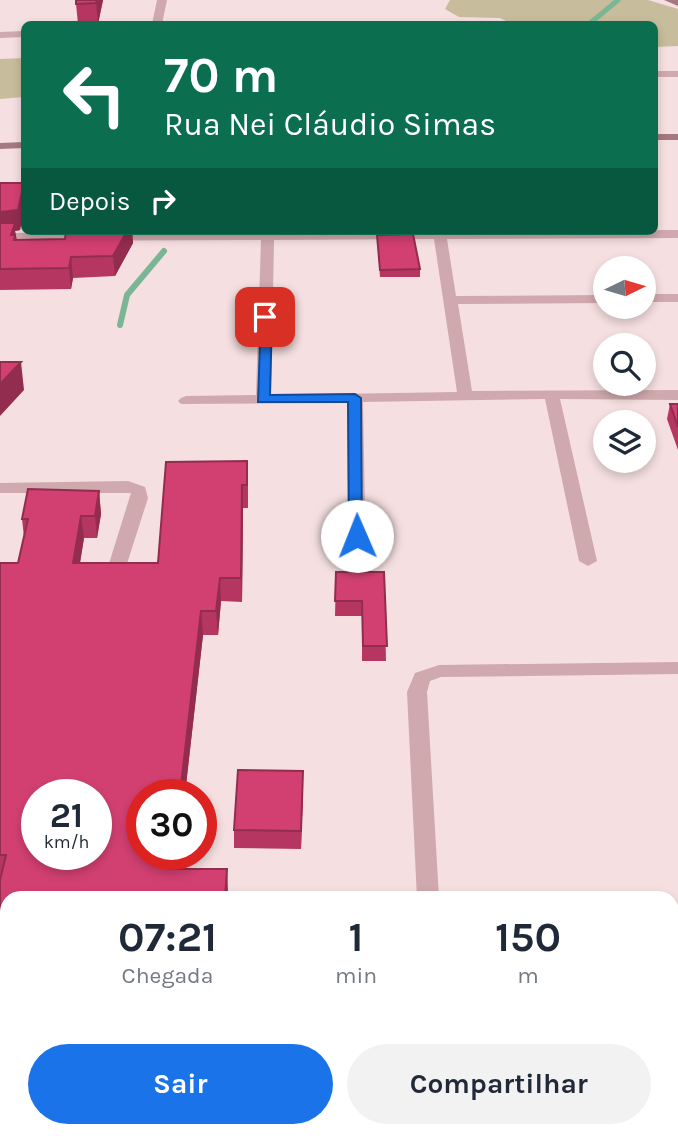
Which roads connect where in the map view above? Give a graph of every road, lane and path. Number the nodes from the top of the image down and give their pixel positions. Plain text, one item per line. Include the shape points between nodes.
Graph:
1 (162, 0) edge
2 (669, 0) edge
3 (678, 3) edge
4 (158, 21) edge
5 (21, 34) edge
6 (0, 35) edge
7 (658, 74) edge
8 (678, 74) edge
9 (658, 137) edge
10 (678, 137) edge
11 (21, 145) edge
12 (0, 146) edge
13 (658, 234) edge
14 (678, 234) edge
15 (268, 235) junction
16 (440, 235) joint
17 (0, 237) edge
18 (656, 298) edge
19 (678, 298) edge
20 (593, 299) edge
21 (449, 300) junction
22 (552, 396) junction
23 (678, 396) edge
24 (465, 397) junction
25 (355, 398) junction
26 (263, 399) junction
27 (186, 401) dead end
28 (0, 488) edge
29 (588, 561) dead end
30 (357, 563) dead end
31 (116, 570) edge
32 (678, 668) edge
33 (428, 891) edge

1 - 4 street
2 - 3 street
5 - 6 street
7 - 8 street
9 - 10 street
11 - 12 street
13 - 14 street
15 - 16 street
15 - 17 street
15 - 26 street
16 - 21 street
18 - 19 street
20 - 21 street
21 - 24 street
22 - 23 street
22 - 24 street
22 - 29 street
24 - 25 street
25 - 26 street
25 - 30 street
26 - 27 street
28 - 31 street via 128,486 139,490
32 - 33 street via 439,671 422,677 417,692

